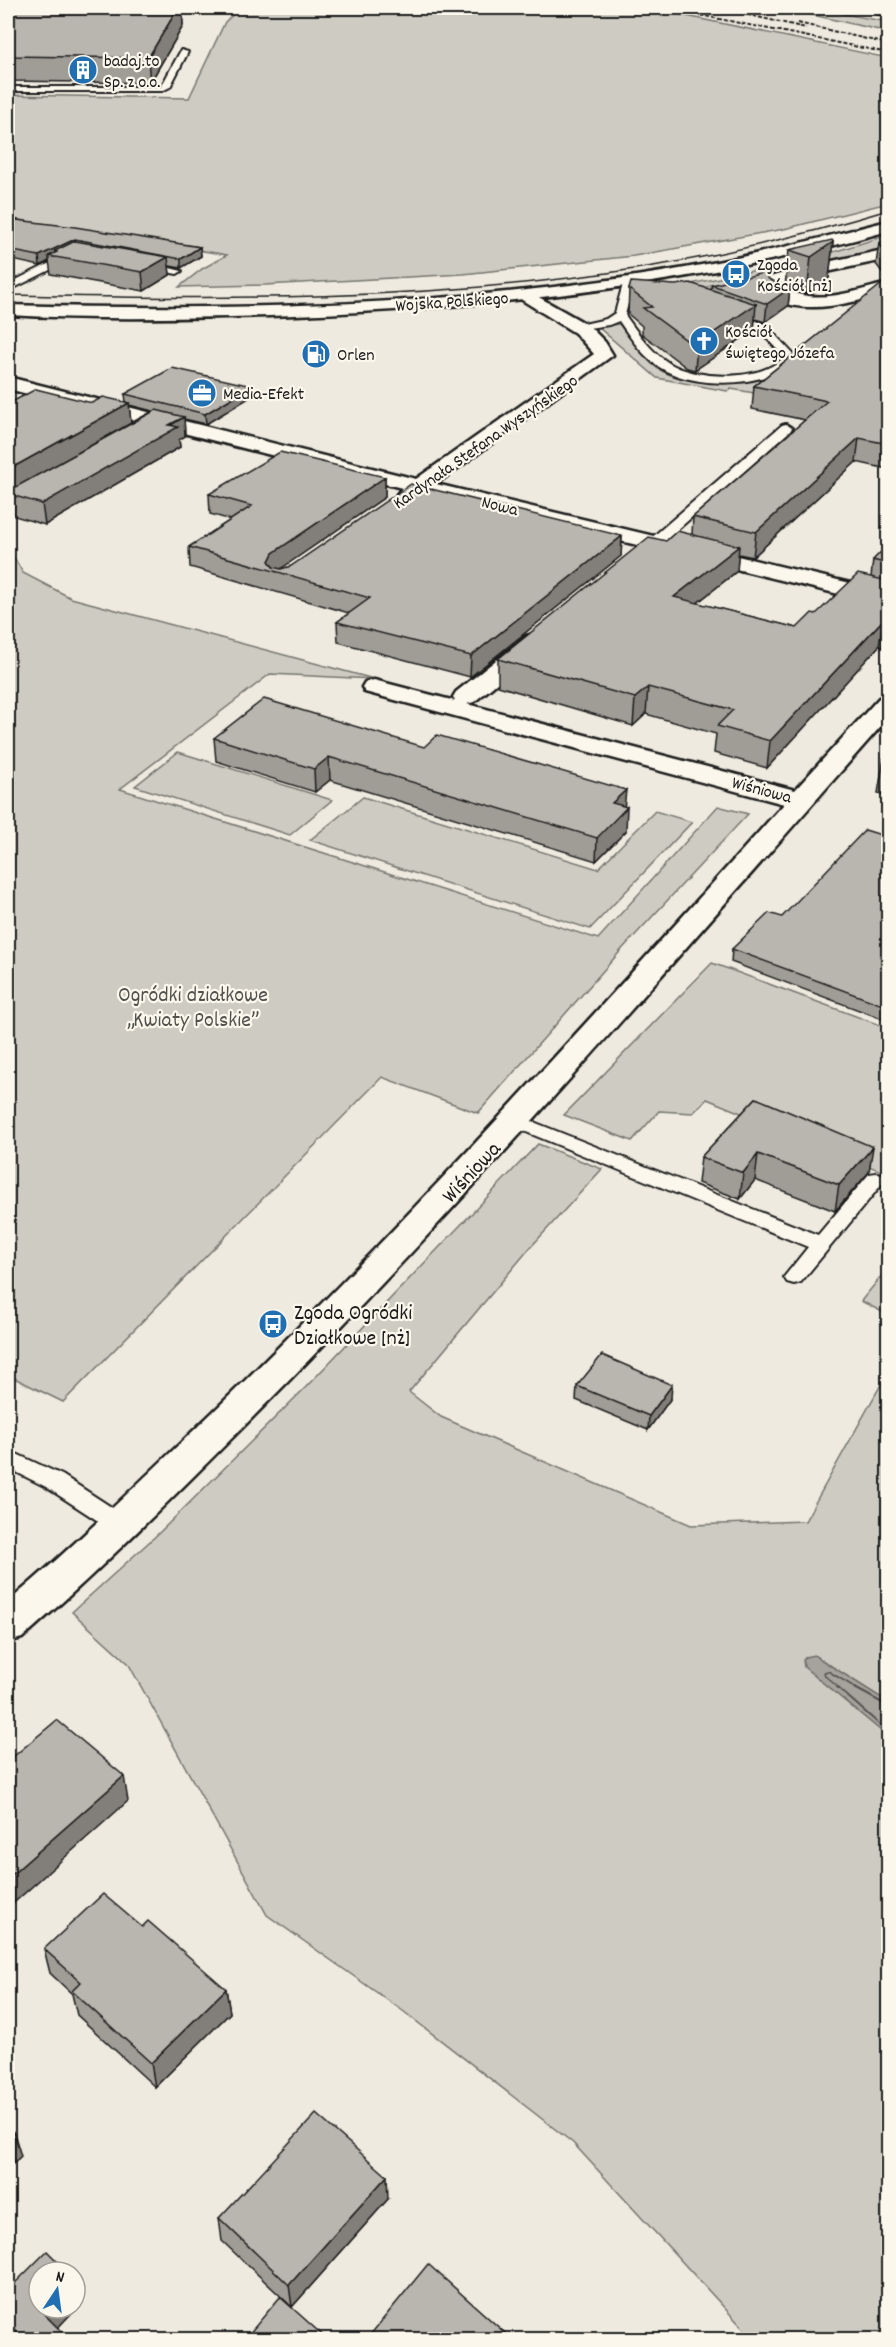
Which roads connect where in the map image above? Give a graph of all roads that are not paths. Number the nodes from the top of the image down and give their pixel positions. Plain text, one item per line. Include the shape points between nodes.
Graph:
1 (184, 52) dead end
2 (8, 88) edge
3 (888, 226) edge
4 (888, 254) edge
5 (87, 255) edge
6 (132, 263) edge
7 (177, 271) edge
8 (628, 284) junction
9 (8, 288) edge
10 (888, 288) edge
11 (528, 296) junction
12 (8, 310) edge
13 (620, 315) junction
14 (579, 328) junction
15 (8, 383) edge
16 (154, 421) junction
17 (786, 428) dead end
18 (133, 432) edge
19 (420, 486) junction
20 (390, 506) edge
21 (654, 543) junction
22 (636, 557) edge
23 (888, 599) edge
24 (555, 624) edge
25 (374, 687) dead end
26 (465, 697) dead end
27 (888, 703) edge
28 (801, 800) junction
29 (516, 1121) junction
30 (876, 1179) dead end
31 (820, 1244) junction
32 (794, 1277) dead end
33 (8, 1458) edge
34 (120, 1524) junction
35 (8, 1626) edge

1 - 2 lane via 162,89
3 - 8 street, Wojska Polskiego via 768,258
4 - 10 street via 773,279 766,284 797,299 828,303
5 - 9 lane via 76,253
6 - 7 lane
8 - 11 street, Wojska Polskiego
8 - 13 lane
8 - 13 lane via 762,327 790,357 779,367 746,377 687,376 663,364 640,344
11 - 12 street, Wojska Polskiego via 268,311
11 - 14 street, Kardynała Stefana Wyszyńskiego
13 - 14 lane
14 - 19 street, Kardynała Stefana Wyszyńskiego via 604,355
15 - 16 street, Nowa
16 - 18 street
16 - 19 street, Nowa
17 - 21 lane
19 - 20 street, Kardynała Stefana Wyszyńskiego
19 - 21 street, Nowa
21 - 22 street
21 - 23 street, Nowa
24 - 26 street
25 - 28 street, Wiśniowa
27 - 28 street, Wiśniowa
28 - 29 street, Wiśniowa
29 - 31 lane
29 - 34 street, Wiśniowa via 300,1348
30 - 31 lane
31 - 32 lane
33 - 34 lane via 54,1481
34 - 35 street, Wiśniowa

